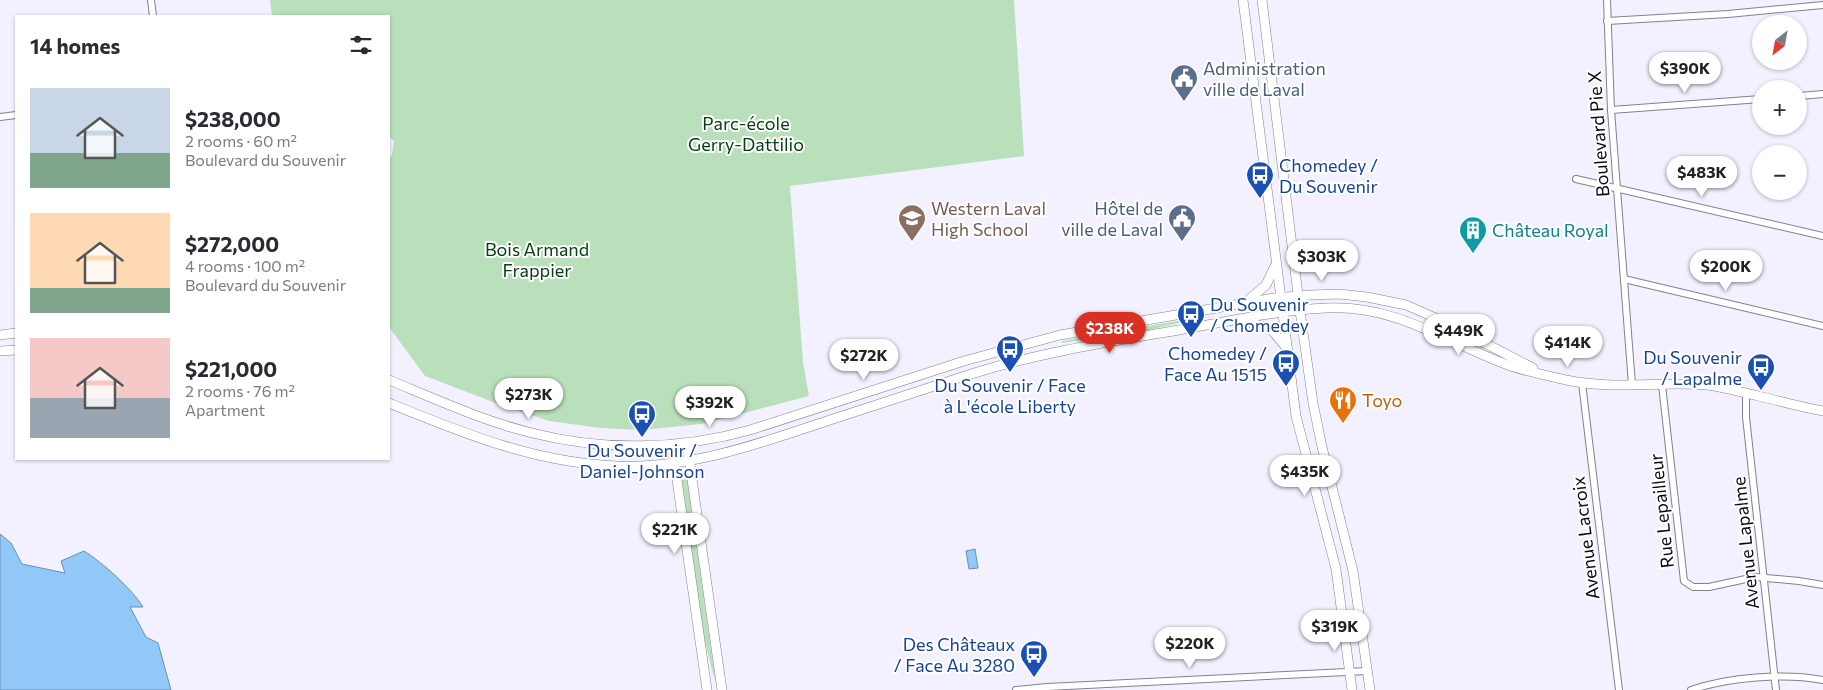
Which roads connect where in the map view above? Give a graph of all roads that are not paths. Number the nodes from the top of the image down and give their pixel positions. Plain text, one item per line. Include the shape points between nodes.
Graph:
1 (151, 0) edge
2 (1243, 0) edge
3 (1262, 0) edge
4 (1607, 0) edge
5 (1823, 4) edge
6 (153, 15) edge
7 (1607, 21) junction
8 (1823, 94) edge
9 (1807, 95) edge
10 (1752, 100) edge
11 (1611, 110) junction
12 (15, 115) edge
13 (0, 117) edge
14 (1576, 179) dead end
15 (1617, 189) junction
16 (1823, 236) edge
17 (1276, 263) junction
18 (1624, 279) junction
19 (1298, 296) junction
20 (1280, 298) junction
21 (1244, 303) junction
22 (1300, 310) junction
23 (1282, 313) junction
24 (1240, 320) junction
25 (1823, 326) edge
26 (15, 333) edge
27 (0, 335) edge
28 (1287, 347) junction
29 (15, 350) edge
30 (0, 352) edge
31 (1548, 375) junction
32 (390, 380) edge
33 (1582, 383) junction
34 (1632, 385) junction
35 (1662, 385) junction
36 (1746, 394) junction
37 (390, 403) edge
38 (1823, 412) edge
39 (687, 444) junction
40 (672, 445) junction
41 (689, 460) junction
42 (674, 462) junction
43 (1765, 578) junction
44 (1823, 585) edge
45 (1367, 671) junction
46 (1350, 672) junction
47 (1774, 677) junction
48 (1823, 680) edge
49 (707, 690) edge
50 (722, 690) edge
51 (1016, 690) edge
52 (1352, 690) edge
53 (1370, 690) edge
54 (1619, 690) edge
55 (1691, 690) edge
56 (1776, 690) edge

1 - 6 street
2 - 17 street
3 - 19 street
4 - 7 street, Boulevard Pie X
5 - 7 street via 1728,14
7 - 11 street, Boulevard Pie X
8 - 9 street
10 - 11 street
11 - 15 street, Boulevard Pie X
12 - 13 street
14 - 15 street
15 - 16 street
15 - 18 street, Boulevard Pie X
17 - 20 street
17 - 21 street via 1266,285
18 - 25 street
18 - 34 street, Boulevard Pie X
19 - 20 street
19 - 22 street
19 - 31 street via 1356,296 1406,305
20 - 21 street
20 - 23 street
21 - 39 street via 1060,335 964,361 750,430
22 - 23 street
22 - 31 street via 1342,308 1387,314 1425,327 1506,364
22 - 45 street via 1316,423 1353,571
23 - 24 street
23 - 28 street
24 - 28 street via 1270,329
24 - 41 street via 1026,359 762,442
26 - 27 street
28 - 46 street via 1298,428 1338,577
29 - 30 street
31 - 33 street
32 - 40 street via 532,433 600,444
33 - 34 street
33 - 54 street, Avenue Lacroix
34 - 35 street
35 - 36 street via 1707,385
35 - 43 street, Rue Lepailleur via 1684,581 1693,587 1709,587
36 - 38 street
36 - 43 street, Avenue Lapalme
37 - 42 street via 487,441 549,459 618,466
39 - 40 street
39 - 41 street
40 - 42 street
41 - 42 street
41 - 50 street
42 - 49 street
43 - 44 street
43 - 47 street, Avenue Lapalme
45 - 46 street
45 - 53 street
46 - 51 street
46 - 52 street
47 - 48 street
47 - 55 street via 1759,676
47 - 56 street, Avenue Lapalme

